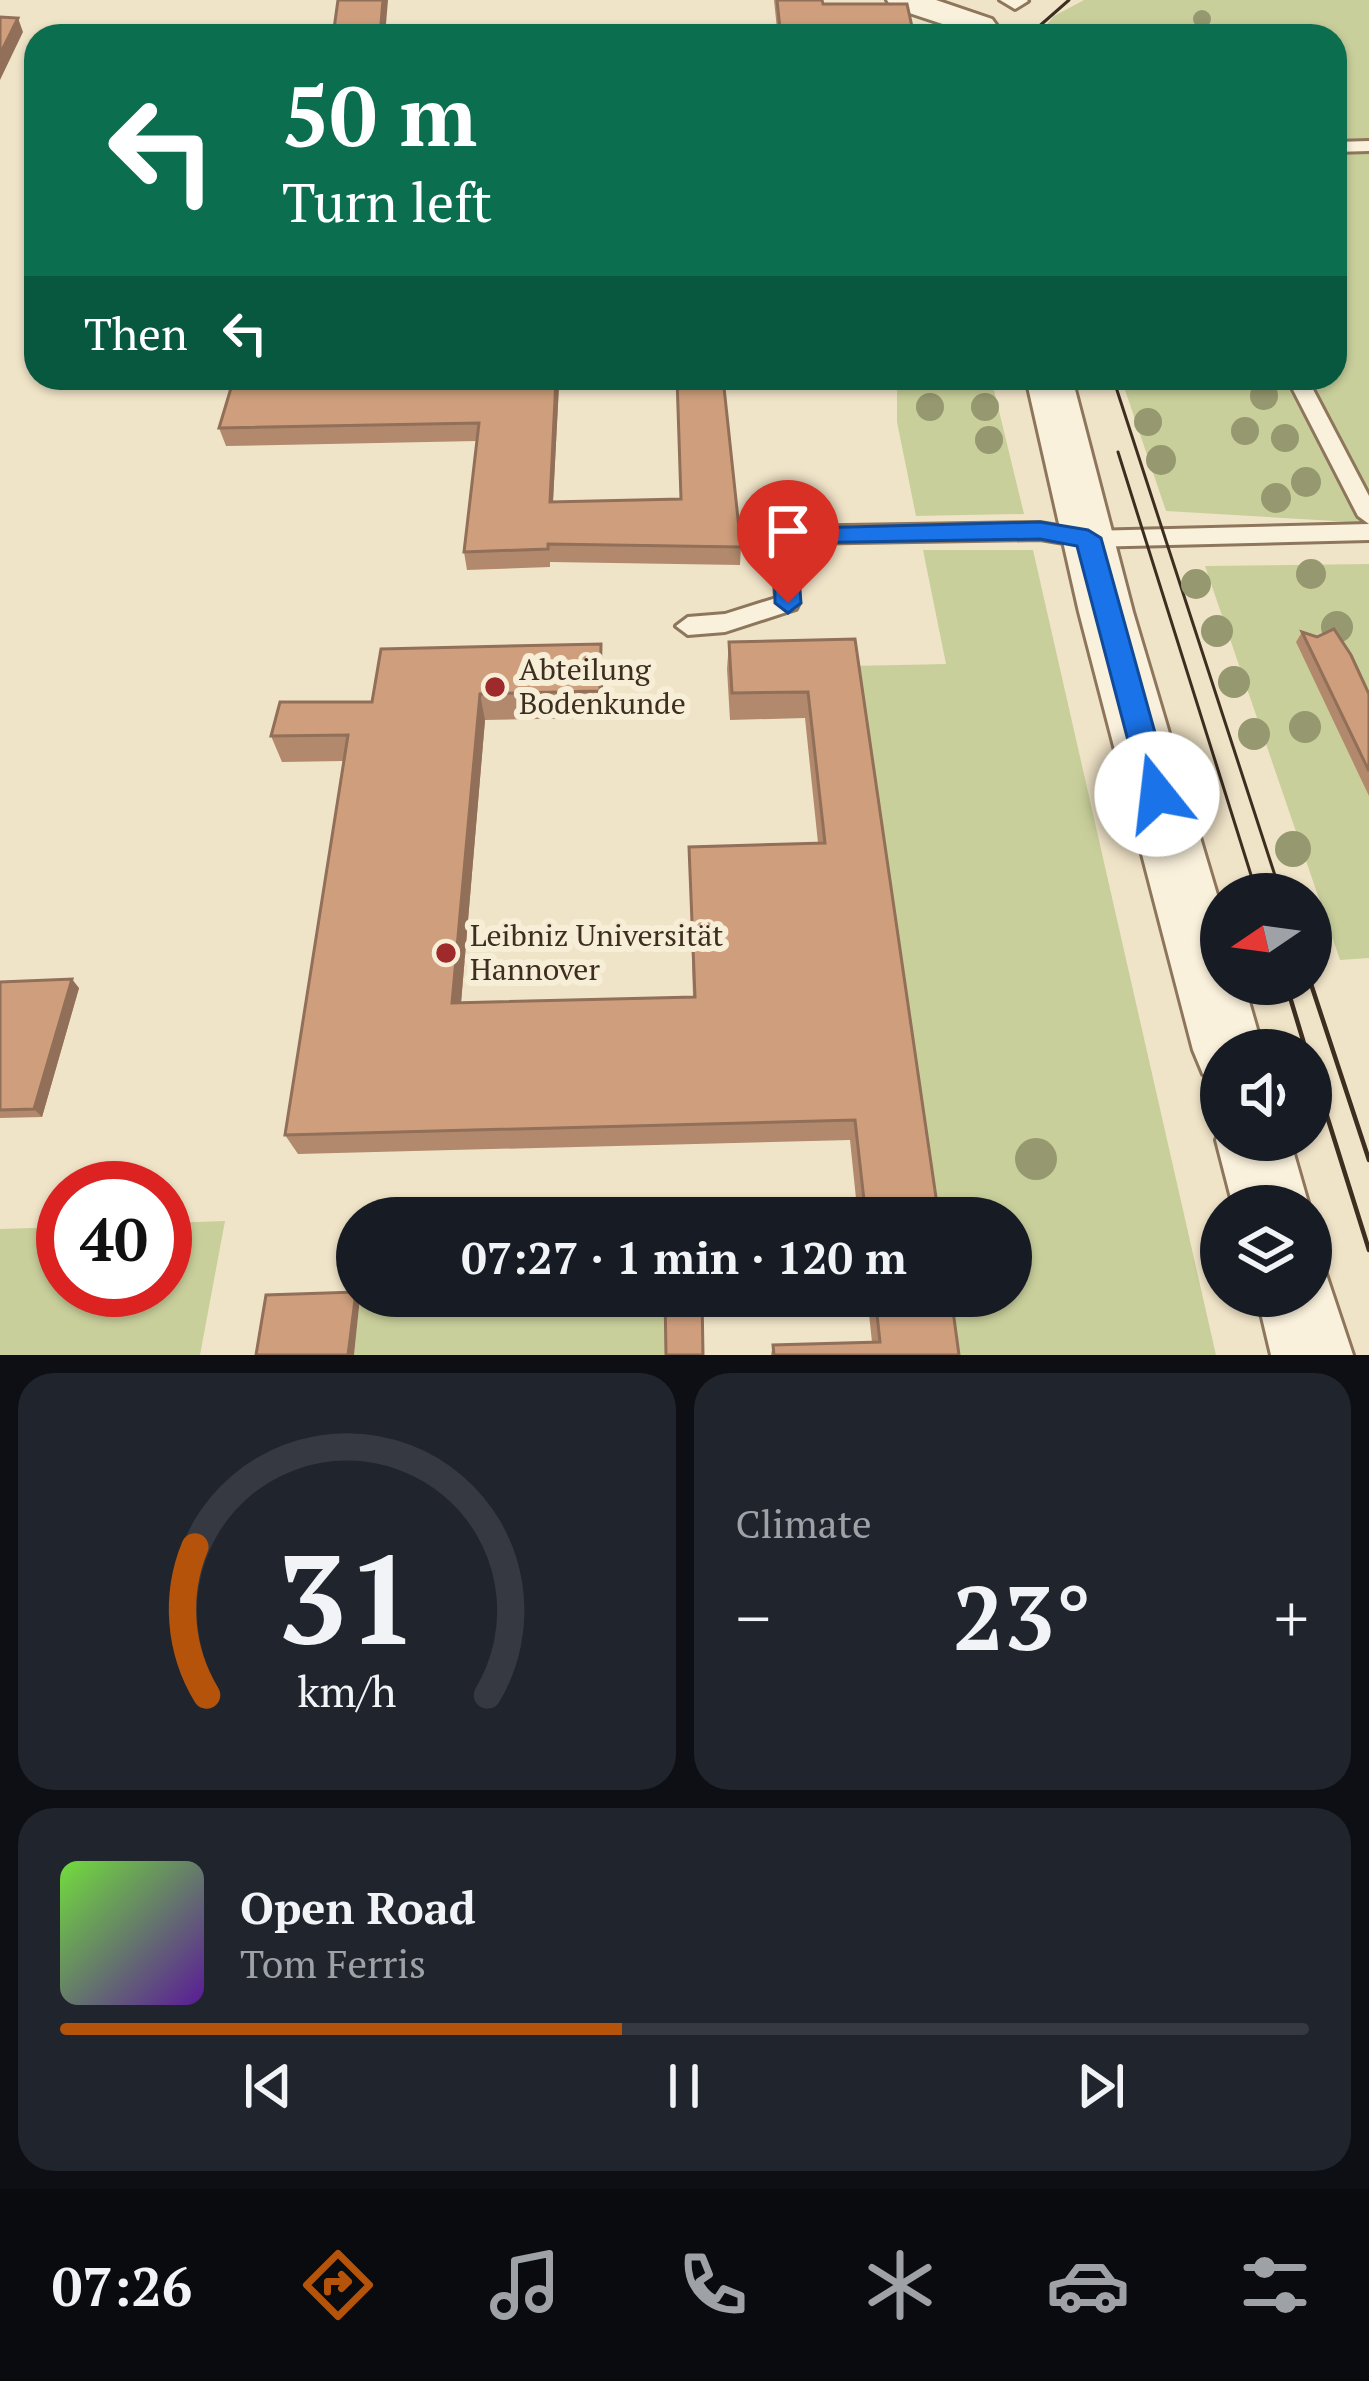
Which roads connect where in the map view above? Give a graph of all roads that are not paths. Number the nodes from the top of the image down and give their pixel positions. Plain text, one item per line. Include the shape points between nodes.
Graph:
1 (903, 0) edge
2 (1015, 0) edge
3 (961, 24) edge
4 (986, 24) edge
5 (1052, 390) edge
6 (1303, 390) edge
7 (1369, 516) edge
8 (1369, 532) edge
9 (1088, 538) junction
10 (688, 626) dead end
11 (1222, 1029) edge
12 (1302, 1317) edge
13 (1312, 1355) edge

1 - 3 street
2 - 4 street
5 - 9 street
6 - 7 lane
8 - 9 lane
9 - 10 lane via 1040,531 783,535 788,603
9 - 11 street
12 - 13 street

